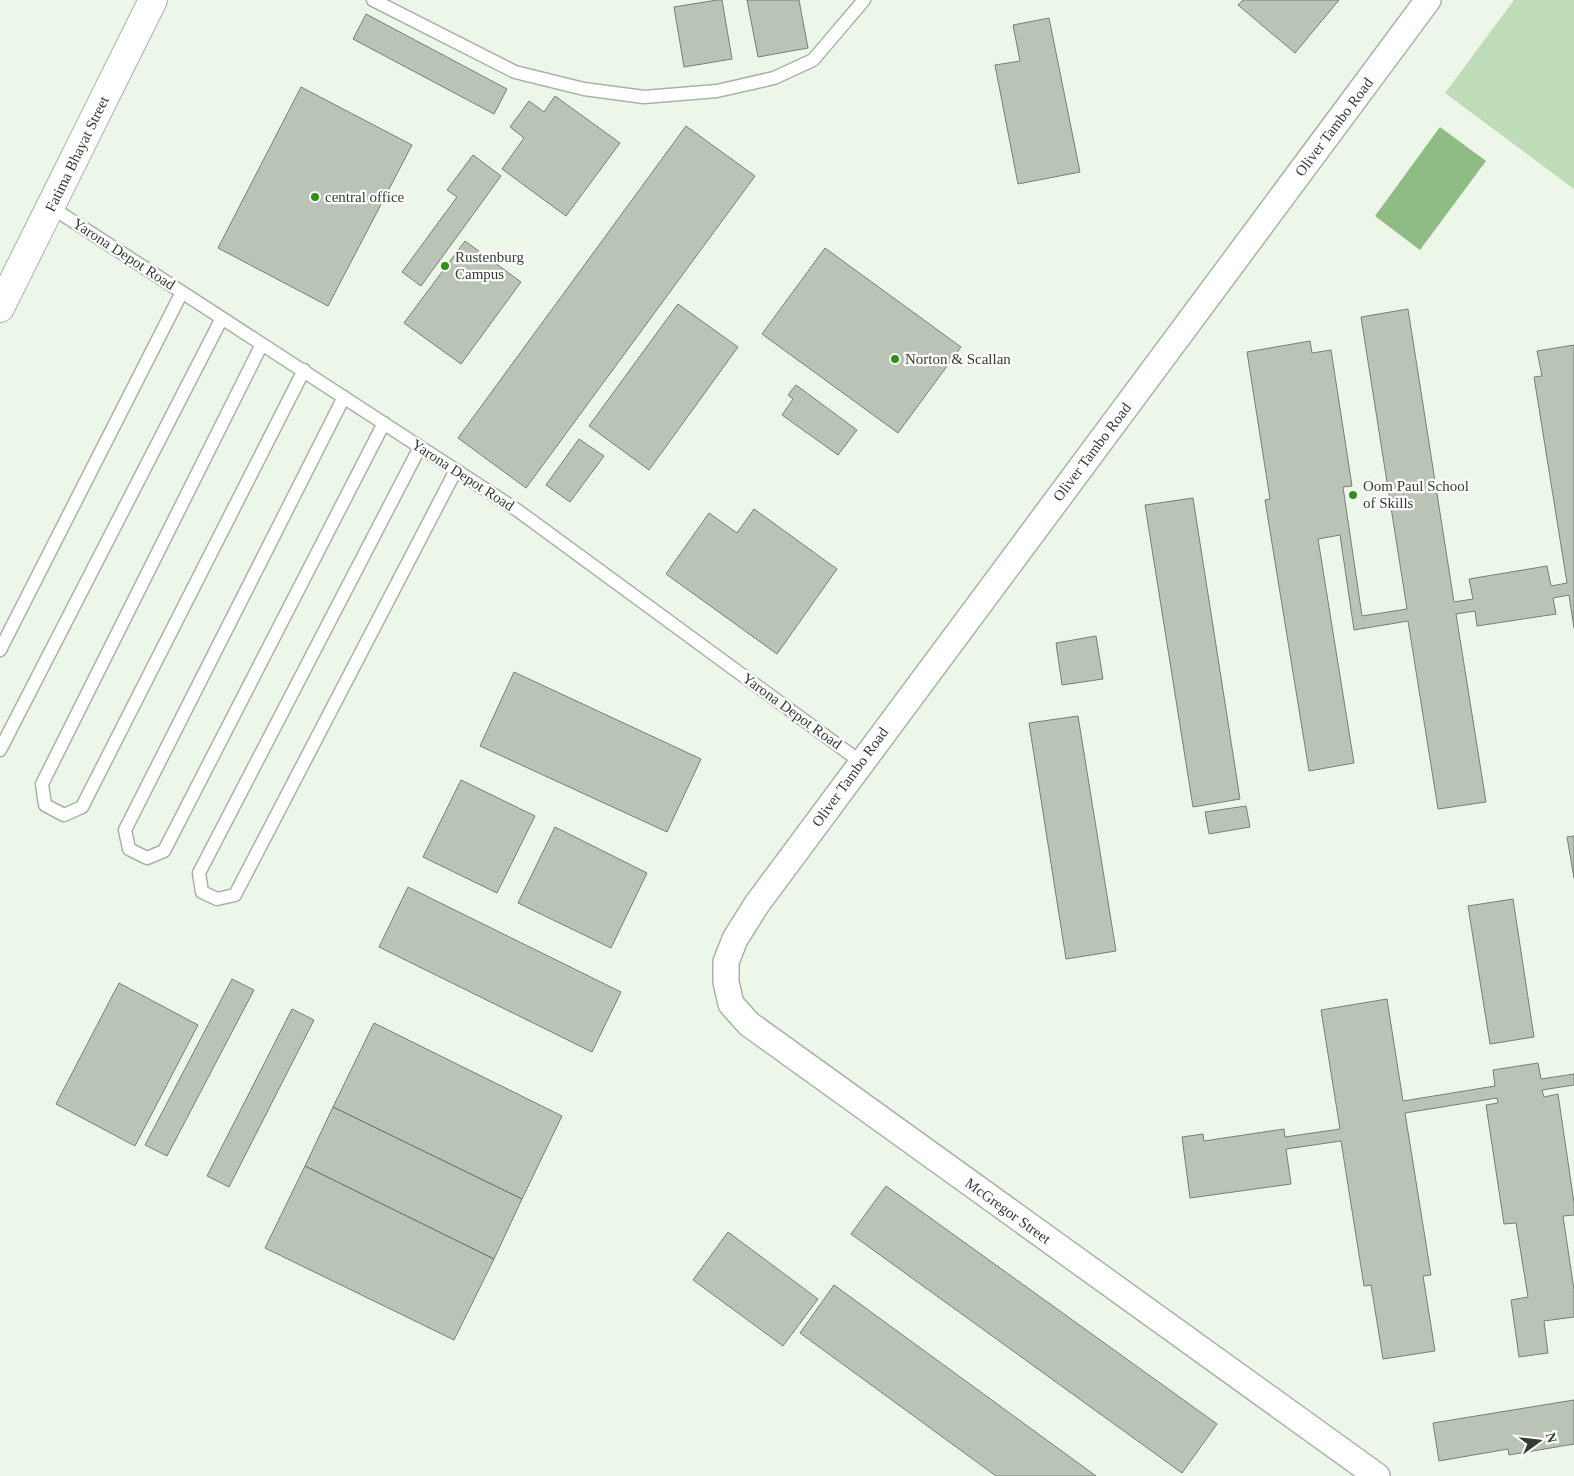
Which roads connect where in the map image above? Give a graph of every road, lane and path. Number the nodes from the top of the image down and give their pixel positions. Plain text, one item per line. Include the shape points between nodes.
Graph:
1 (153, 0) edge
2 (373, 0) edge
3 (864, 0) edge
4 (1428, 0) edge
5 (51, 207) junction
6 (182, 292) junction
7 (0, 308) edge
8 (222, 318) junction
9 (262, 344) junction
10 (304, 370) junction
11 (344, 397) junction
12 (384, 423) junction
13 (420, 447) junction
14 (456, 470) junction
15 (0, 650) edge
16 (0, 750) edge
17 (861, 762) junction
18 (757, 904) joint
19 (1377, 1476) edge

1 - 5 main road, Fatima Bhayat Street
2 - 3 lane via 515,72 584,89 644,97 717,92 774,78 813,60
4 - 17 street, Oliver Tambo Road
5 - 6 lane, Yarona Depot Road
5 - 7 main road, Fatima Bhayat Street
6 - 8 lane, Yarona Depot Road
6 - 15 lane
8 - 9 lane, Yarona Depot Road
8 - 16 lane
9 - 10 lane, Yarona Depot Road
9 - 10 lane via 42,784 45,805 64,815 82,807
10 - 11 lane, Yarona Depot Road
11 - 12 lane, Yarona Depot Road
11 - 12 lane via 125,830 129,849 148,858 164,851
12 - 13 lane, Yarona Depot Road
13 - 14 lane, Yarona Depot Road
13 - 14 lane via 199,873 202,892 217,899 235,895
14 - 17 lane, Yarona Depot Road via 517,510
17 - 18 street, Oliver Tambo Road
18 - 19 street, McGregor Street via 735,939 726,962 726,982 732,1004 749,1024

